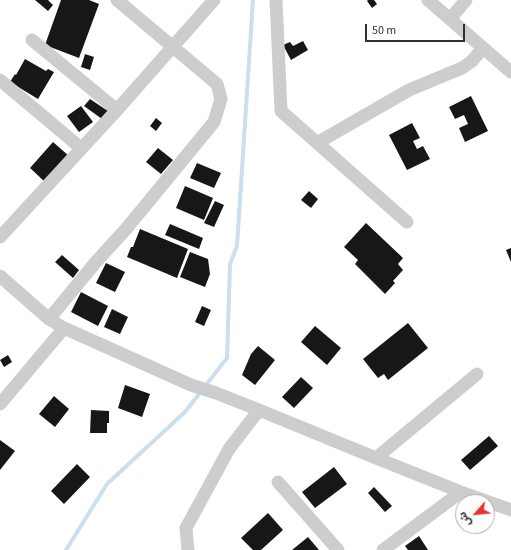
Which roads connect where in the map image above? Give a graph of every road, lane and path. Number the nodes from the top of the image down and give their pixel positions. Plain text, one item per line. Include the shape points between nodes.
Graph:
1 (117, 0) edge
2 (214, 0) edge
3 (276, 0) edge
4 (428, 0) edge
5 (466, 0) edge
6 (450, 18) junction
7 (32, 40) dead end
8 (173, 47) junction
9 (483, 48) junction
10 (511, 72) edge
11 (0, 80) edge
12 (117, 110) junction
13 (317, 142) junction
14 (82, 148) junction
15 (407, 222) dead end
16 (0, 237) edge
17 (0, 276) edge
18 (49, 319) junction
19 (64, 328) junction
20 (477, 374) dead end
21 (0, 404) edge
22 (259, 410) junction
23 (376, 458) junction
24 (278, 482) dead end
25 (461, 492) junction
26 (511, 510) edge
27 (188, 550) edge
28 (338, 550) edge
29 (383, 550) edge

1 - 8 street
2 - 8 street
3 - 13 street via 281,111
4 - 6 street
5 - 6 street
6 - 9 street
7 - 12 street
8 - 12 street
8 - 18 street via 217,84 221,99 214,122
9 - 10 street
9 - 13 street via 462,68 409,90
11 - 14 street
12 - 14 street
13 - 15 street
14 - 16 street
17 - 18 street
18 - 19 street
19 - 21 street
19 - 22 street via 191,386
20 - 23 street
22 - 23 street
22 - 27 street via 229,449 186,528
23 - 25 street
24 - 28 street
25 - 26 street
25 - 29 street

